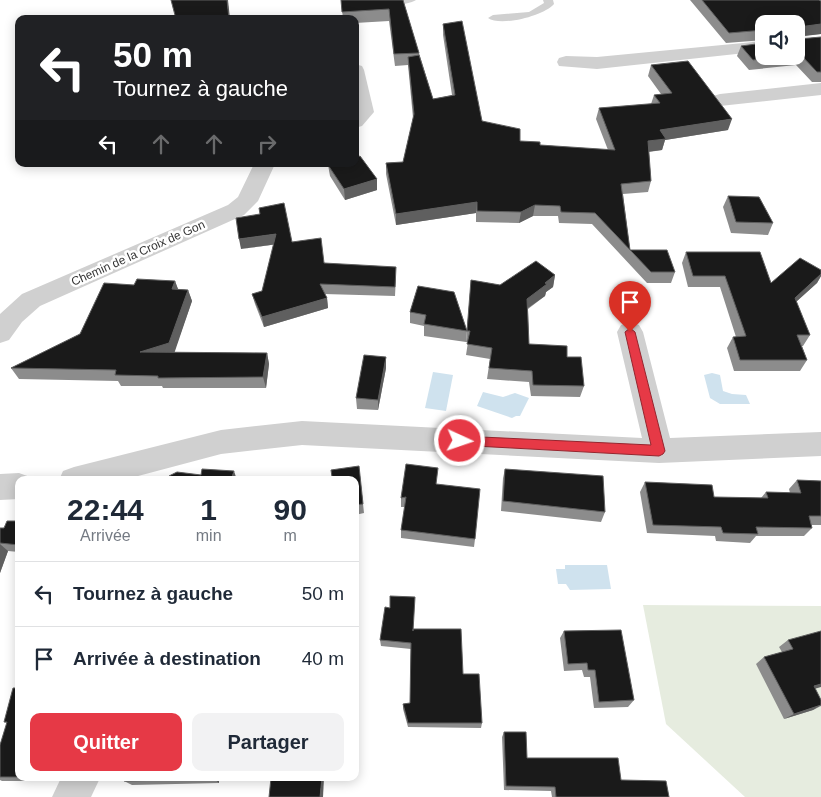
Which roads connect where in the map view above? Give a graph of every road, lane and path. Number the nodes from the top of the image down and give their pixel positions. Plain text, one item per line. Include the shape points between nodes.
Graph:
1 (411, 0) edge
2 (548, 0) edge
3 (377, 2) edge
4 (493, 18) dead end
5 (755, 47) edge
6 (566, 62) dead end
7 (359, 89) edge
8 (821, 89) edge
9 (720, 100) edge
10 (359, 118) edge
11 (263, 167) edge
12 (630, 332) dead end
13 (0, 333) edge
14 (821, 444) edge
15 (659, 451) junction
16 (89, 476) edge
17 (15, 486) edge
18 (0, 487) edge
19 (79, 781) edge
20 (71, 797) edge

1 - 3 lane
2 - 4 lane via 550,4 545,9
5 - 6 street via 597,63
7 - 10 street via 364,112
8 - 9 street
11 - 13 street, Chemin de la Croix de Gon via 247,200 236,210 31,300
12 - 15 street
14 - 15 street
15 - 16 street via 302,433 221,442
17 - 18 street
19 - 20 street

